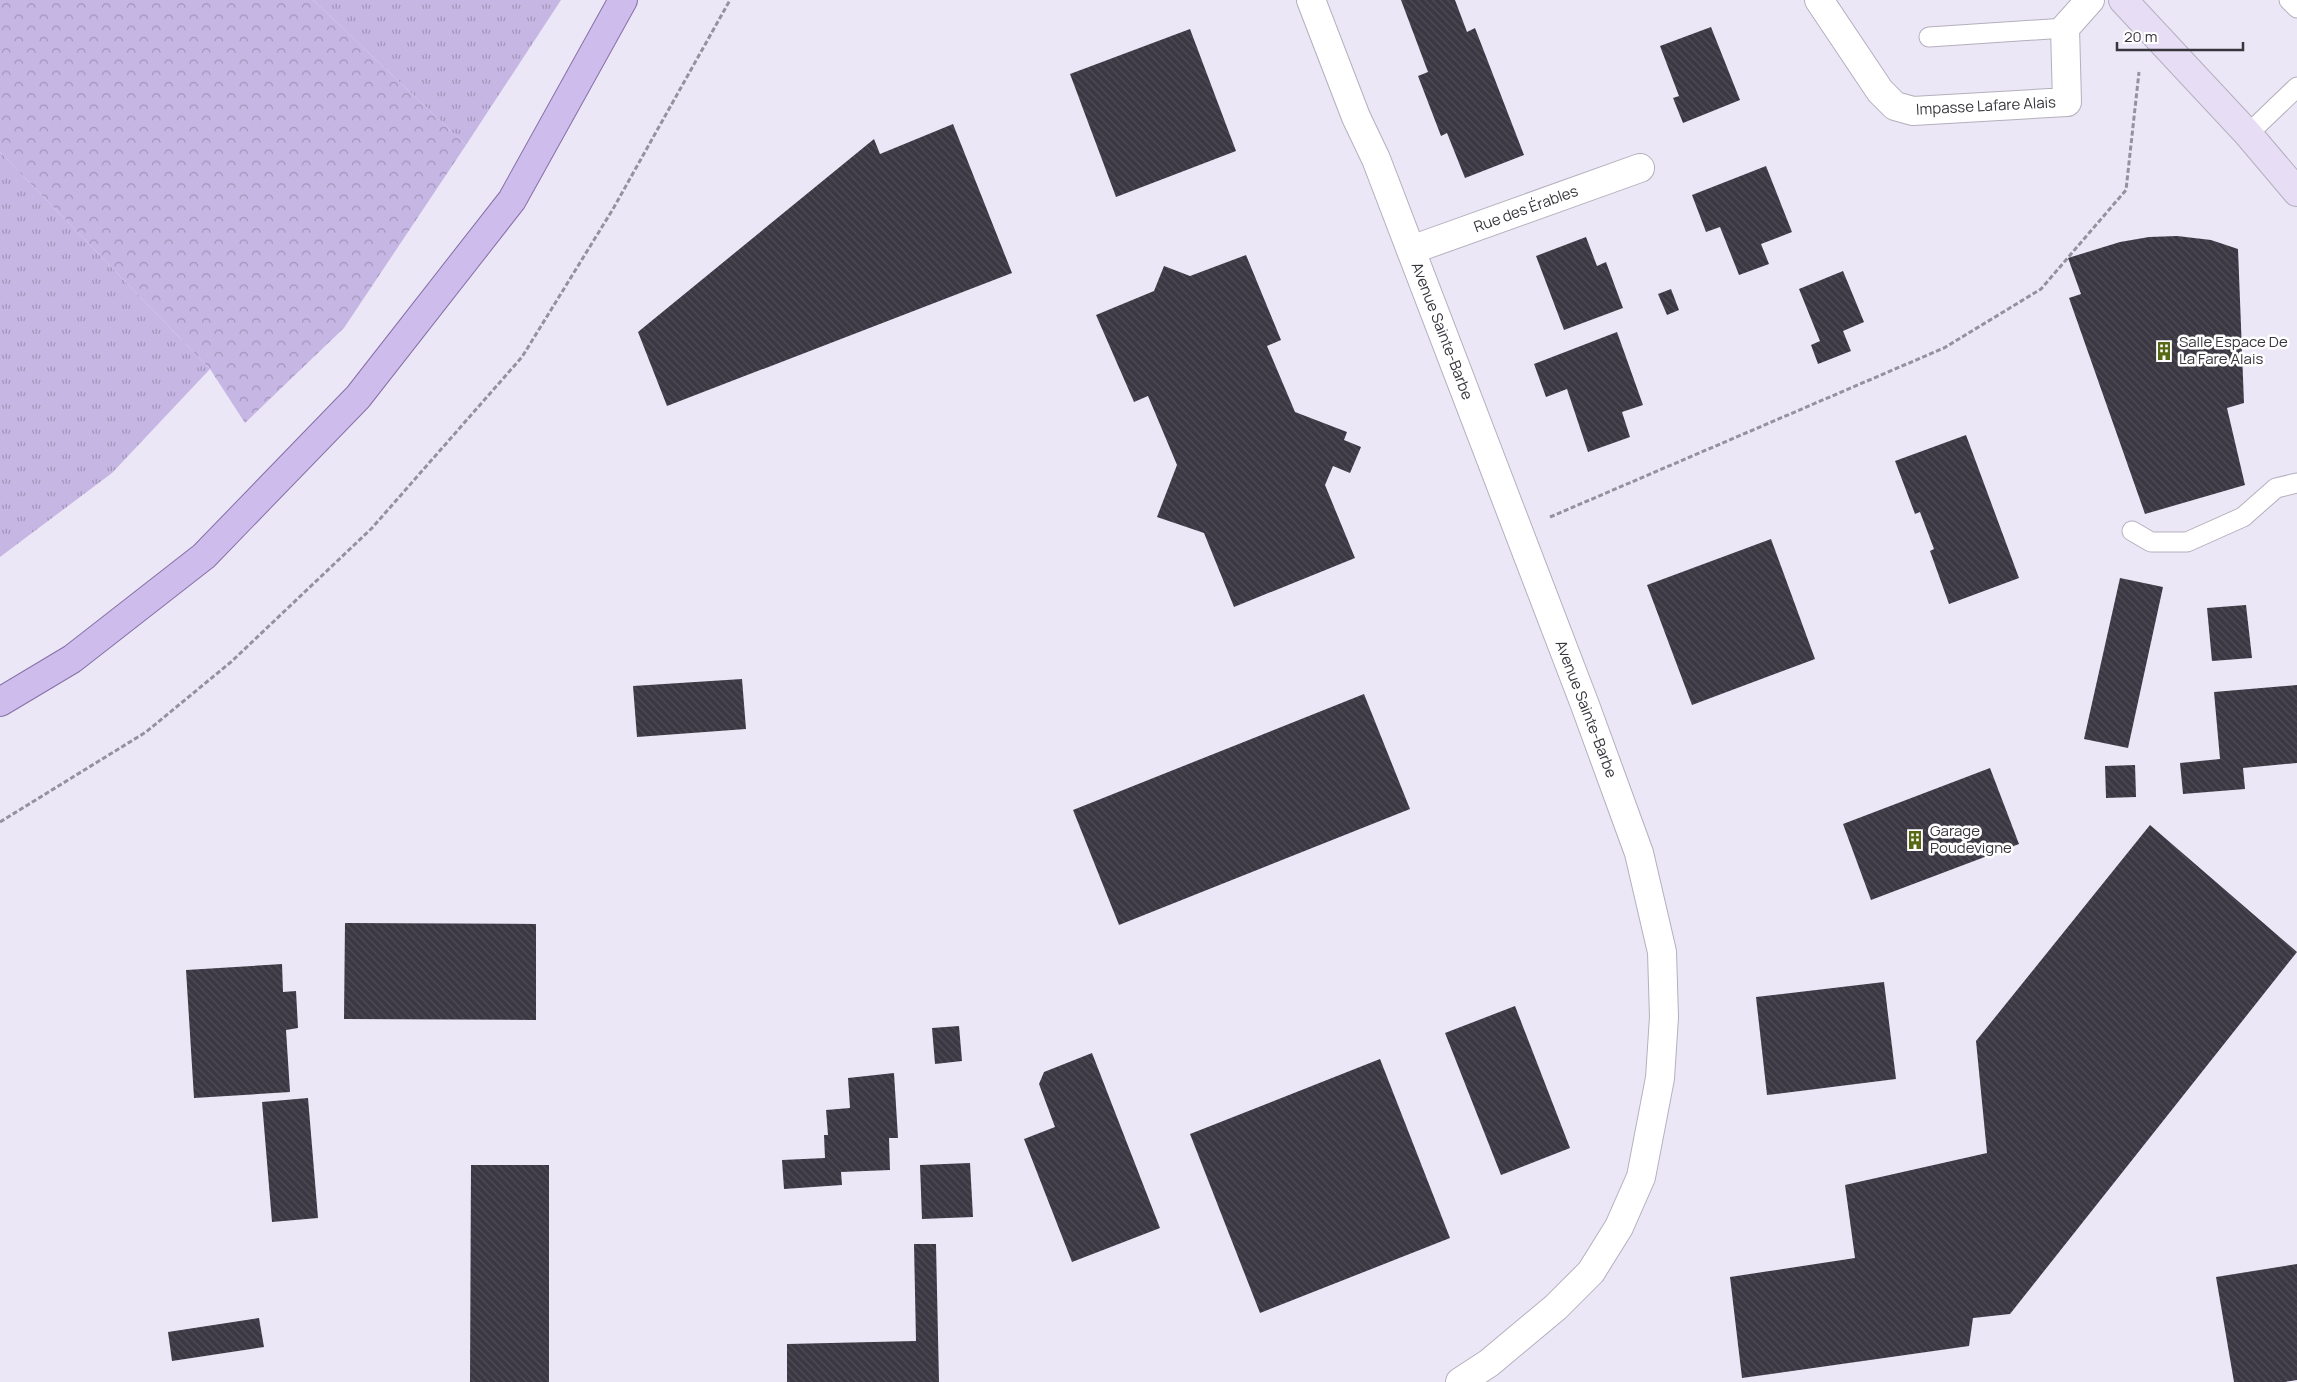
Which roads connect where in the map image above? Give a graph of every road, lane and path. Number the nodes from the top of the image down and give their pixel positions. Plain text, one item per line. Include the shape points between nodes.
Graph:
1 (622, 0) edge
2 (730, 0) edge
3 (1311, 0) edge
4 (1819, 0) edge
5 (2090, 0) edge
6 (2124, 0) edge
7 (2289, 0) edge
8 (2297, 9) edge
9 (2145, 23) junction
10 (2065, 28) junction
11 (1929, 37) dead end
12 (2297, 87) edge
13 (2248, 134) junction
14 (1640, 168) dead end
15 (2297, 192) edge
16 (1411, 250) junction
17 (2297, 483) edge
18 (1518, 530) junction
19 (2132, 531) dead end
20 (0, 702) edge
21 (0, 822) edge
22 (1460, 1382) edge

1 - 20 main road via 512,200 358,397 204,556 72,659
2 - 21 path via 613,209 522,357 372,528 231,662 146,732
3 - 16 street, Avenue Sainte-Barbe
4 - 10 street, Impasse Lafare Alais via 1880,91 1895,106 1913,111 2067,102
5 - 10 street
6 - 9 main road
7 - 8 lane
9 - 13 main road
9 - 18 path via 2126,190 2041,289 1944,348
10 - 11 lane
12 - 13 lane
13 - 15 main road
14 - 16 street, Rue des Érables
16 - 18 street, Avenue Sainte-Barbe
17 - 19 lane via 2276,488 2243,517 2187,542 2152,542
18 - 22 street, Avenue Sainte-Barbe via 1640,854 1662,952 1664,1017 1660,1078 1641,1177 1619,1227 1590,1272 1556,1307 1489,1364

